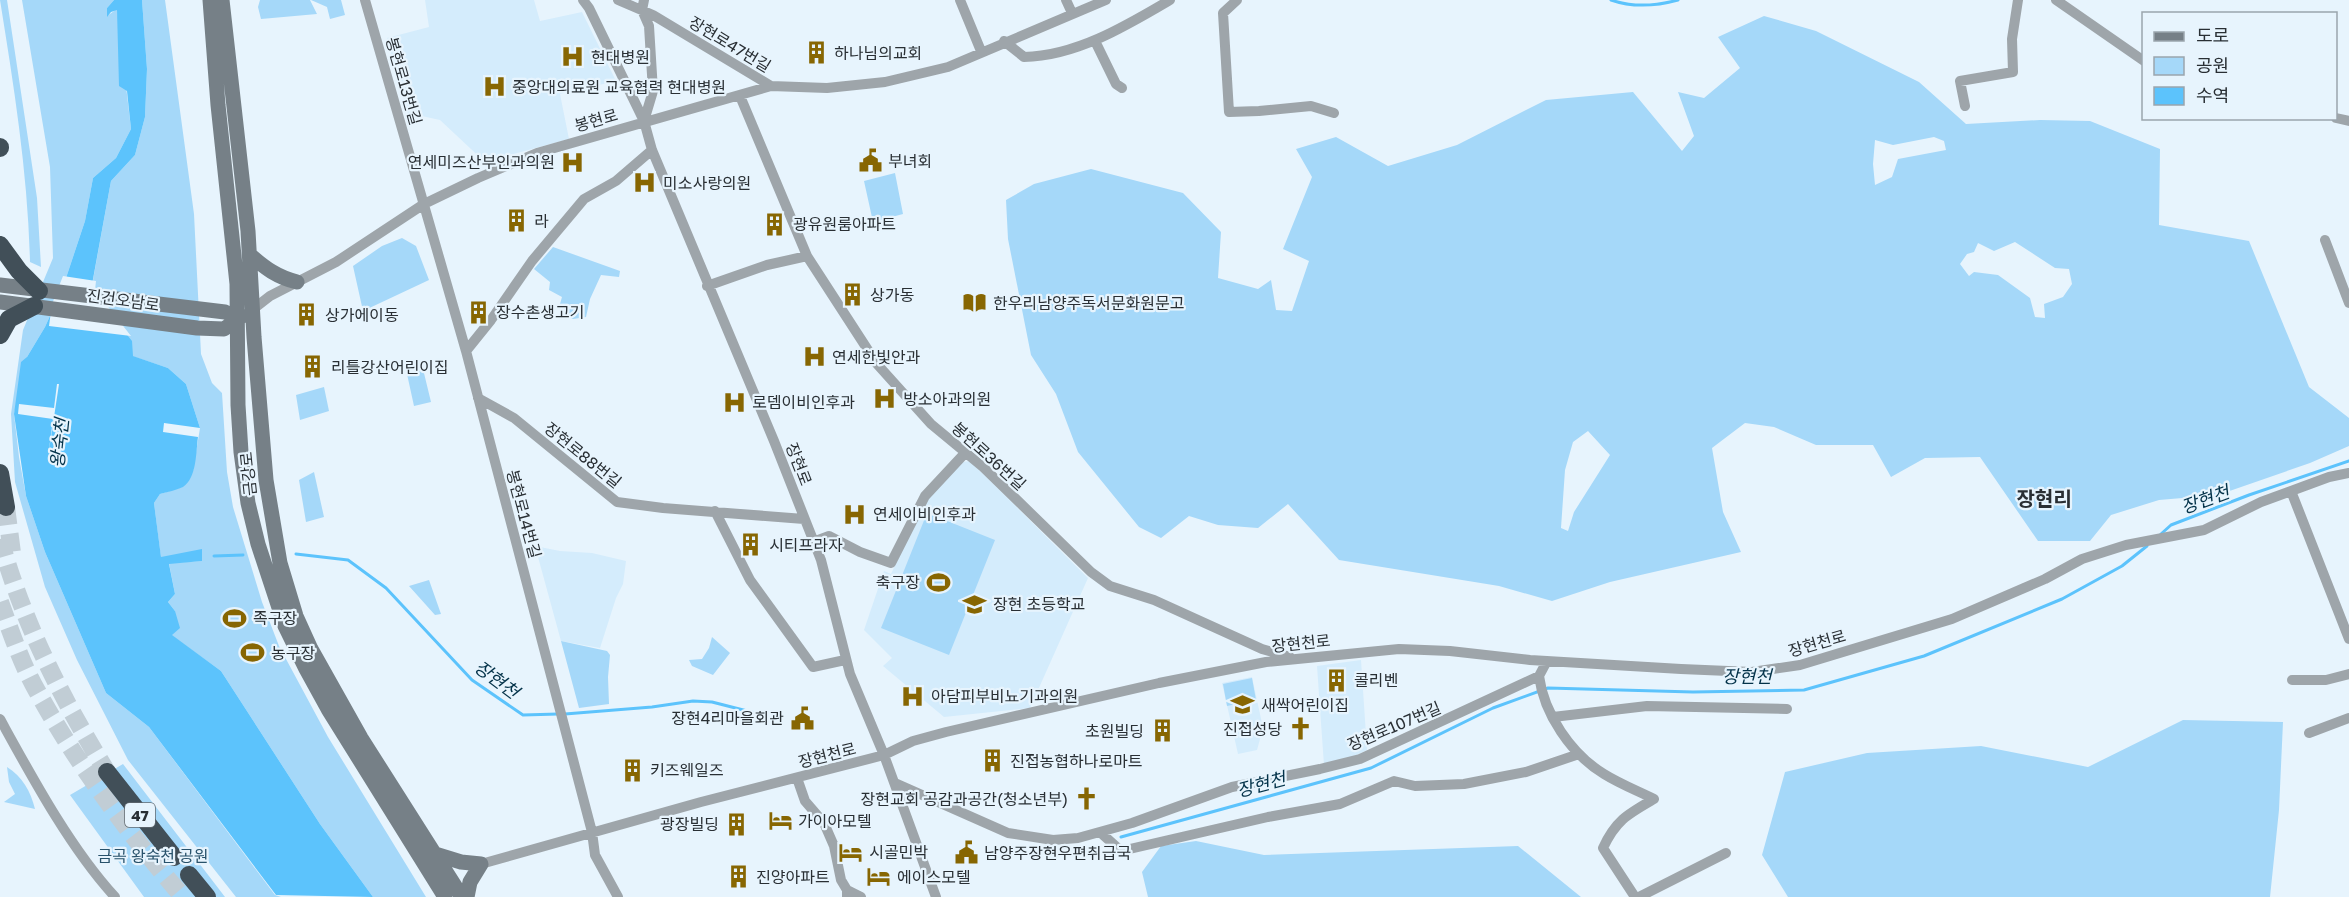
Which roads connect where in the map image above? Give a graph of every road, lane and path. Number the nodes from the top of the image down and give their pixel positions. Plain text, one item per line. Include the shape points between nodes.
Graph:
1 (210, 0) edge
2 (222, 0) edge
3 (365, 0) edge
4 (583, 0) edge
5 (618, 0) edge
6 (960, 0) edge
7 (1066, 0) edge
8 (1106, 0) edge
9 (1170, 0) edge
10 (1237, 0) edge
11 (2018, 0) edge
12 (2056, 0) edge
13 (643, 5) edge
14 (1072, 13) junction
15 (1004, 41) junction
16 (1095, 41) junction
17 (981, 51) junction
18 (2142, 60) edge
19 (771, 86) junction
20 (1122, 88) dead end
21 (740, 96) junction
22 (1965, 106) dead end
23 (1334, 113) dead end
24 (644, 121) junction
25 (652, 150) junction
26 (424, 204) junction
27 (2325, 240) dead end
28 (0, 245) edge
29 (250, 255) junction
30 (807, 256) junction
31 (297, 282) junction
32 (0, 285) edge
33 (707, 286) junction
34 (36, 298) junction
35 (0, 302) edge
36 (2349, 303) edge
37 (252, 310) junction
38 (238, 318) junction
39 (0, 335) edge
40 (466, 351) junction
41 (478, 398) junction
42 (966, 452) junction
43 (0, 473) edge
44 (2349, 473) edge
45 (2291, 491) junction
46 (6, 507) dead end
47 (715, 511) junction
48 (804, 519) junction
49 (813, 542) junction
50 (280, 589) junction
51 (2349, 639) edge
52 (1265, 650) junction
53 (1294, 659) junction
54 (845, 660) junction
55 (1547, 661) junction
56 (1266, 662) junction
57 (2349, 674) edge
58 (1539, 679) junction
59 (2292, 680) dead end
60 (1787, 709) dead end
61 (1552, 717) junction
62 (2349, 718) edge
63 (0, 719) edge
64 (2309, 733) dead end
65 (1580, 754) junction
66 (884, 755) junction
67 (107, 772) tunnel mouth
68 (797, 778) junction
69 (895, 783) junction
70 (592, 832) junction
71 (1101, 833) junction
72 (1725, 853) dead end
73 (435, 854) junction
74 (174, 857) dead end
75 (481, 864) junction
76 (189, 875) dead end
77 (847, 894) edge
78 (115, 897) edge
79 (207, 897) edge
80 (445, 897) edge
81 (462, 897) edge
82 (467, 897) edge
83 (618, 897) edge
84 (861, 897) edge
85 (936, 897) edge
86 (1637, 897) edge

1 - 38 main road, 금강로
2 - 29 main road, 금강로
3 - 26 street, 봉현로13번길
4 - 24 street, 장현로
5 - 13 street, 장현로47번길
6 - 17 street
7 - 14 street
8 - 14 street, 봉현로
9 - 16 street
10 - 23 street via 1223,13 1229,112 1311,105
11 - 22 street via 2012,39 2013,72 1960,81
12 - 18 street
13 - 19 street, 장현로47번길 via 653,15
13 - 24 street via 649,26 653,91
14 - 15 street, 봉현로
15 - 16 street via 1024,57 1041,57
15 - 17 street, 봉현로
16 - 20 street via 1116,84
17 - 19 street, 봉현로 via 948,67 885,82 827,88
19 - 21 street, 봉현로
21 - 24 street, 봉현로
21 - 30 street, 봉현로36번길
24 - 25 street, 장현로
24 - 26 street, 봉현로 via 537,153
25 - 33 street, 장현로
25 - 40 street via 616,181 584,199 532,261
26 - 31 street, 봉현로 via 336,262
26 - 40 street, 봉현로14번길
27 - 36 street
28 - 34 highway
29 - 31 main road via 282,279
29 - 37 main road, 금강로
30 - 33 street
30 - 42 street, 봉현로36번길 via 891,381 931,424
31 - 37 street, 봉현로
32 - 34 main road, 진건오남로
33 - 48 street, 장현로
34 - 35 main road, 진건오남로
34 - 38 main road, 진건오남로 via 217,311
34 - 38 main road, 진건오남로 via 197,328 224,329
34 - 39 highway via 9,319
37 - 38 main road, 진건오남로
37 - 50 main road, 금강로 via 266,480
38 - 50 main road, 금강로 via 238,405 248,503 258,544
40 - 41 street, 봉현로14번길
41 - 47 street, 장현로88번길 via 514,418 617,502
41 - 70 street, 봉현로14번길
42 - 49 street via 925,496 891,563 829,536
42 - 52 street, 봉현로36번길 via 1110,586 1154,600
43 - 46 highway
44 - 45 street, 장현천로
45 - 51 street
45 - 55 street, 장현천로 via 2204,530 2126,545 2082,559 1952,619 1800,665 1752,672
47 - 48 street, 장현로88번길
47 - 54 street via 750,580 813,667
48 - 49 street, 장현로
49 - 54 street, 장현로 via 821,560
50 - 73 main road, 금강로 via 327,678
50 - 80 main road, 금강로 via 285,626 328,709
52 - 53 street, 봉현로36번길
52 - 56 street
53 - 55 street, 장현천로 via 1399,649
53 - 56 street, 장현천로
54 - 66 street, 장현로
55 - 58 street
56 - 66 street, 장현천로 via 1159,682 946,732 913,741
57 - 59 street via 2326,680
58 - 61 street via 1545,706
58 - 71 street, 장현로107번길 via 1360,759 1232,787
60 - 61 street via 1647,706
61 - 65 street
62 - 64 street
63 - 78 street via 82,855
65 - 71 street via 1526,772 1464,784 1415,786 1394,781 1340,804 1121,851
65 - 86 street via 1604,774 1654,799 1626,815 1611,831 1603,848
66 - 68 street, 장현천로
66 - 69 street, 장현로
67 - 74 highway, 47
68 - 70 street, 장현천로
68 - 77 street via 804,801 824,823 834,846
69 - 71 street, 장현로107번길 via 1008,833 1053,840
69 - 85 street, 장현로
70 - 75 street, 장현천로
70 - 83 street, 봉현로14번길 via 595,855
72 - 86 street
73 - 75 main road
73 - 81 main road, 금강로
75 - 82 main road via 470,882
76 - 79 highway
77 - 84 street

